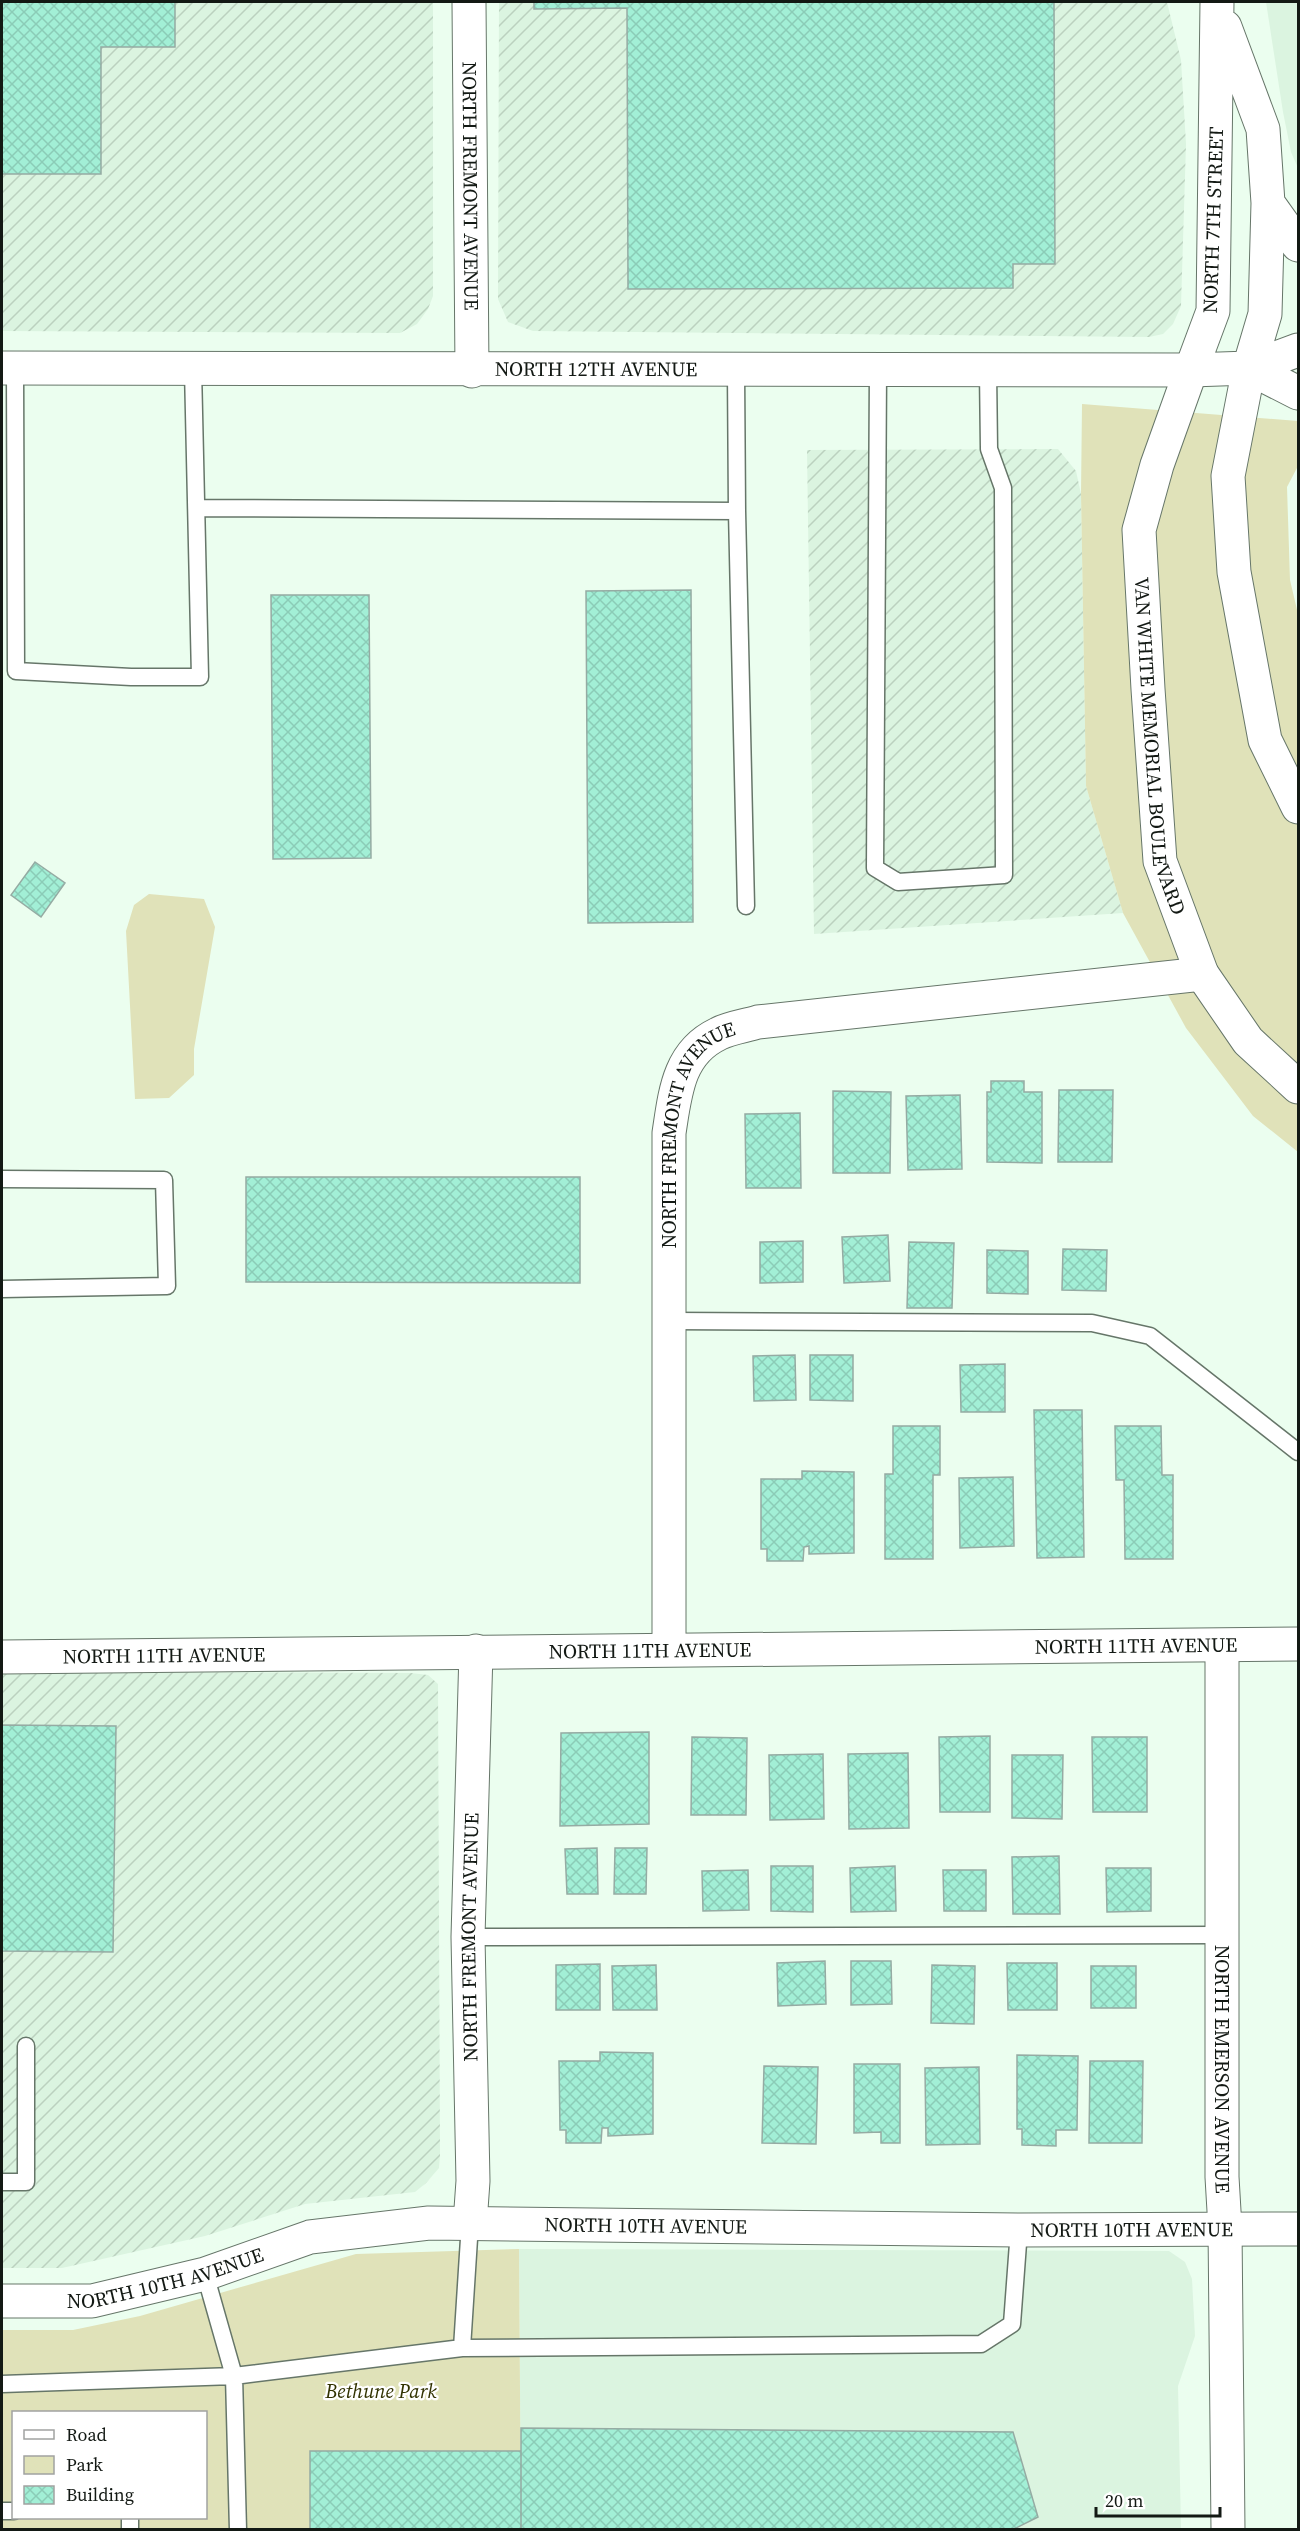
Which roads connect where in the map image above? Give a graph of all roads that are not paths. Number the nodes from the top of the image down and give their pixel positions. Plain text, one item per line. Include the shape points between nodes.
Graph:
1 (469, 2) edge
2 (1218, 5) edge
3 (1268, 203) junction
4 (1299, 245) edge
5 (1299, 350) edge
6 (8, 368) edge
7 (1249, 368) junction
8 (193, 369) junction
9 (1191, 370) junction
10 (472, 371) junction
11 (736, 371) junction
12 (878, 371) junction
13 (988, 371) junction
14 (1299, 393) edge
15 (197, 508) junction
16 (736, 511) junction
17 (9, 671) edge
18 (1299, 807) edge
19 (746, 906) dead end
20 (1202, 974) junction
21 (1299, 1087) edge
22 (2, 1179) edge
23 (2, 1289) edge
24 (669, 1321) junction
25 (1299, 1452) edge
26 (1299, 1644) edge
27 (1222, 1646) junction
28 (669, 1649) junction
29 (476, 1651) junction
30 (2, 1657) edge
31 (1221, 1935) junction
32 (468, 1936) junction
33 (26, 2046) dead end
34 (2, 2182) edge
35 (470, 2223) junction
36 (1225, 2228) junction
37 (1299, 2229) edge
38 (1019, 2230) junction
39 (205, 2274) junction
40 (2, 2301) edge
41 (462, 2348) junction
42 (234, 2376) junction
43 (2, 2384) edge
44 (238, 2529) edge
45 (1228, 2529) edge

1 - 10 street, NORTH FREMONT AVENUE
2 - 3 street, NORTH 7TH STREET via 1263,129
2 - 9 street, NORTH 7TH STREET via 1213,311
3 - 4 street
3 - 7 street, NORTH 7TH STREET via 1265,314
5 - 7 street
6 - 8 street, NORTH 12TH AVENUE
6 - 17 lane
7 - 9 street
7 - 14 street
7 - 18 street via 1228,476 1234,572 1266,740
8 - 10 street, NORTH 12TH AVENUE
8 - 15 lane
9 - 13 street, NORTH 12TH AVENUE
9 - 20 street, VAN WHITE MEMORIAL BOULEVARD via 1139,530 1160,861
10 - 11 street, NORTH 12TH AVENUE
11 - 12 street, NORTH 12TH AVENUE
11 - 16 lane
12 - 13 street, NORTH 12TH AVENUE
12 - 13 lane via 874,868 897,882 1004,875 1003,488 988,449
15 - 16 lane
15 - 17 lane via 200,677
16 - 19 lane
20 - 21 street, VAN WHITE MEMORIAL BOULEVARD via 1248,1041
20 - 24 street, NORTH FREMONT AVENUE via 758,1022 717,1034 689,1055 675,1094 669,1132
22 - 23 lane via 164,1180 167,1286
24 - 25 lane via 1092,1323 1150,1336
24 - 28 street, NORTH FREMONT AVENUE
26 - 27 street, NORTH 11TH AVENUE
27 - 28 street, NORTH 11TH AVENUE
27 - 31 street, NORTH EMERSON AVENUE
28 - 29 street, NORTH 11TH AVENUE
29 - 30 street, NORTH 11TH AVENUE
29 - 32 street, NORTH FREMONT AVENUE
31 - 32 lane
31 - 36 street, NORTH EMERSON AVENUE
32 - 35 street, NORTH FREMONT AVENUE via 473,2181
33 - 34 lane via 26,2182
35 - 38 street, NORTH 10TH AVENUE
35 - 39 street, NORTH 10TH AVENUE via 429,2223 310,2237
35 - 41 lane
36 - 37 street, NORTH 10TH AVENUE
36 - 38 street, NORTH 10TH AVENUE
36 - 45 street, NORTH EMERSON AVENUE
38 - 41 lane via 1011,2324 981,2344
39 - 40 street, NORTH 10TH AVENUE via 92,2301
39 - 42 lane
41 - 42 lane
42 - 43 lane
42 - 44 lane

